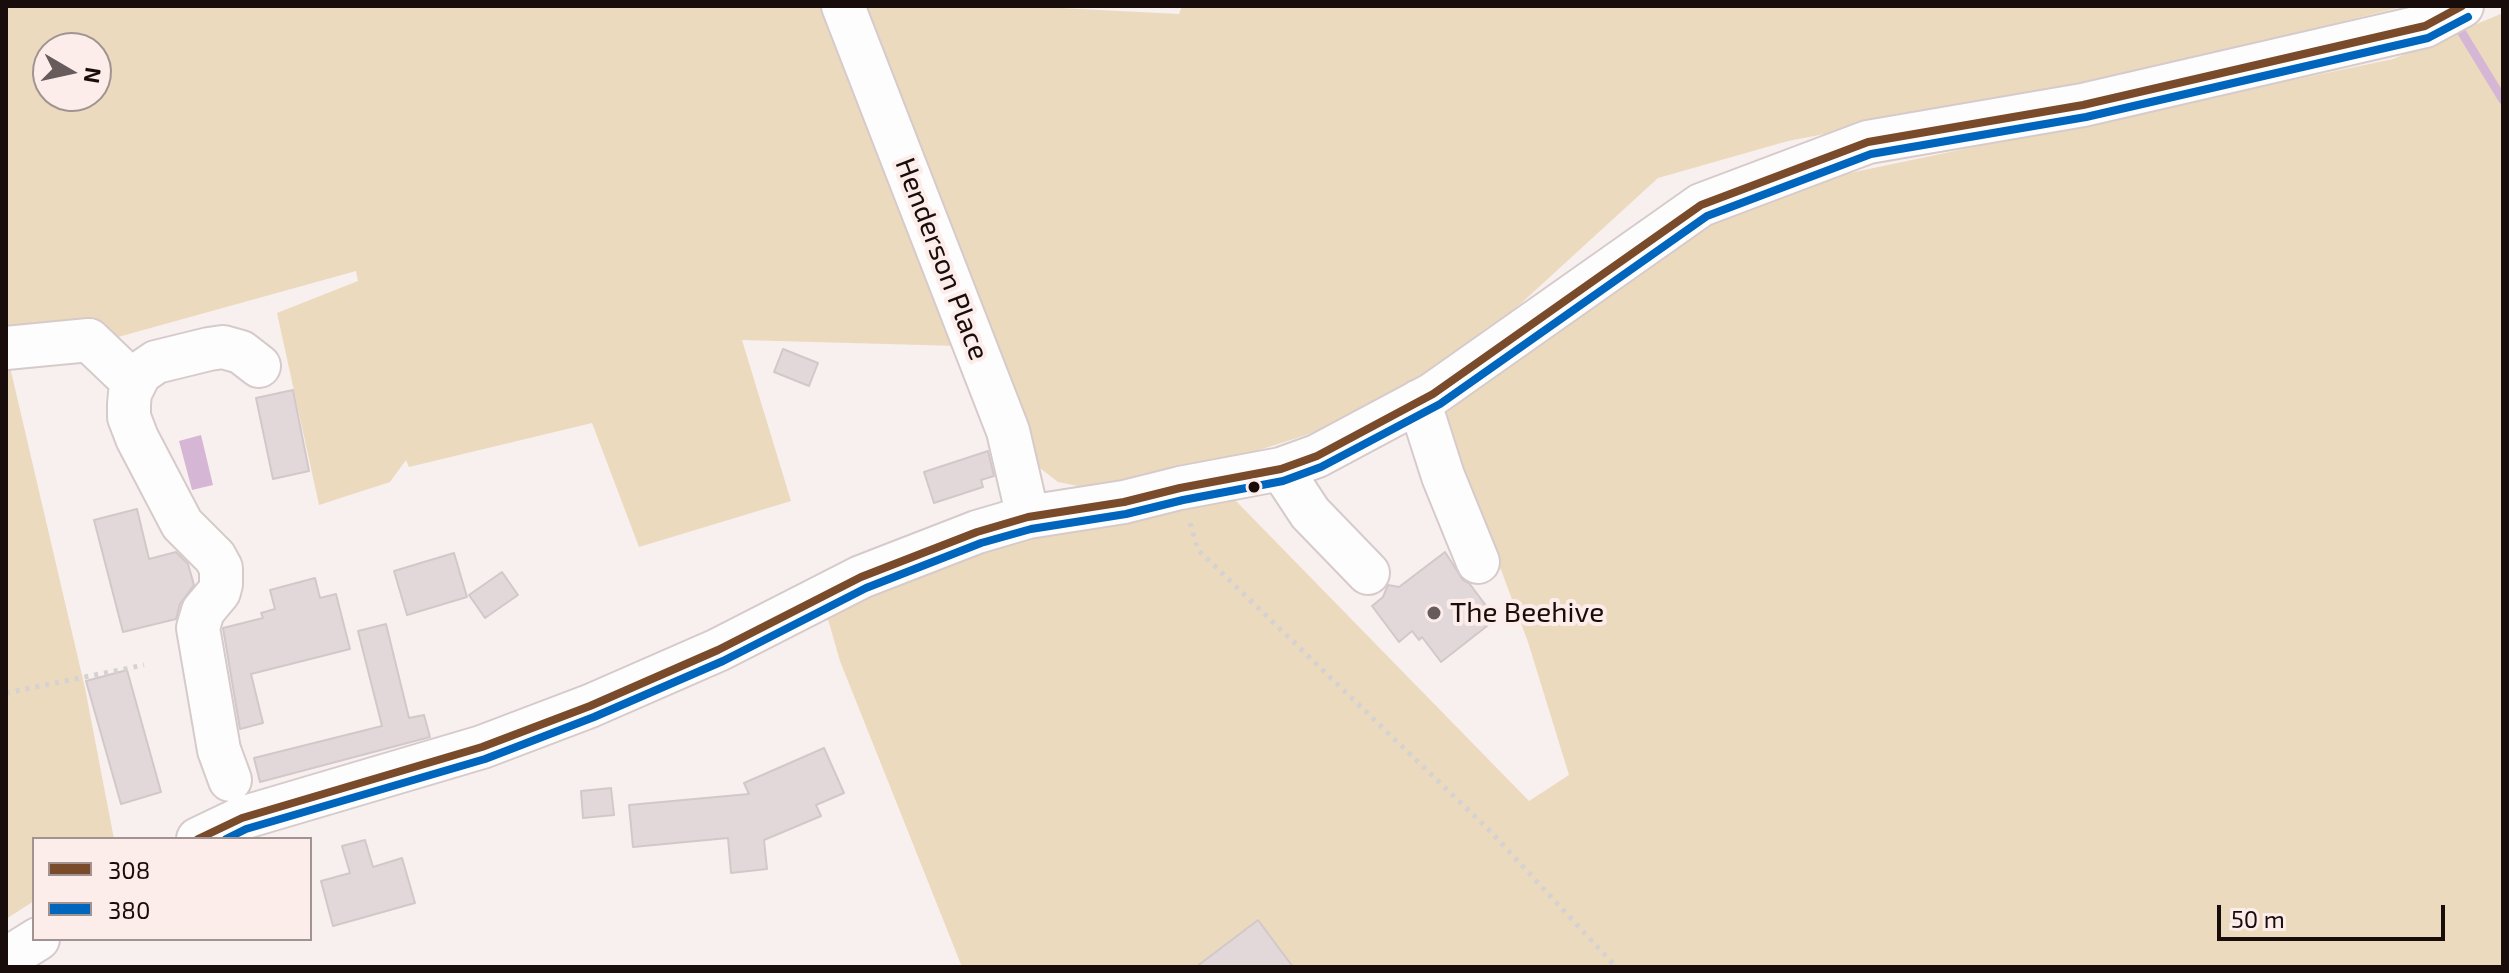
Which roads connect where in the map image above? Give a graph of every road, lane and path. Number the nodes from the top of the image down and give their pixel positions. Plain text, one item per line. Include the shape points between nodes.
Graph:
1 (843, 6) edge
2 (2462, 6) edge
3 (6, 348) edge
4 (259, 366) dead end
5 (134, 383) junction
6 (1419, 401) junction
7 (1281, 469) junction
8 (1180, 488) junction
9 (1028, 517) junction
10 (1478, 562) dead end
11 (1368, 573) dead end
12 (144, 665) dead end
13 (6, 693) edge
14 (230, 780) dead end
15 (202, 837) edge
16 (35, 941) edge
17 (6, 959) edge
18 (1616, 967) edge

1 - 9 street, Henderson Place via 1008,431
2 - 6 street via 2425,26 2083,105 1868,142 1701,205
3 - 5 street via 89,340
4 - 5 street via 223,347 156,362
5 - 14 street via 129,417 137,438 182,524 221,568 219,592 203,611 198,628 219,750
6 - 7 street via 1317,456
6 - 10 street
7 - 8 street
7 - 11 street via 1310,513
8 - 9 street
8 - 18 path via 1198,550 1491,832
9 - 15 street via 861,577 718,650 590,706 482,747 242,818
12 - 13 path
16 - 17 street

